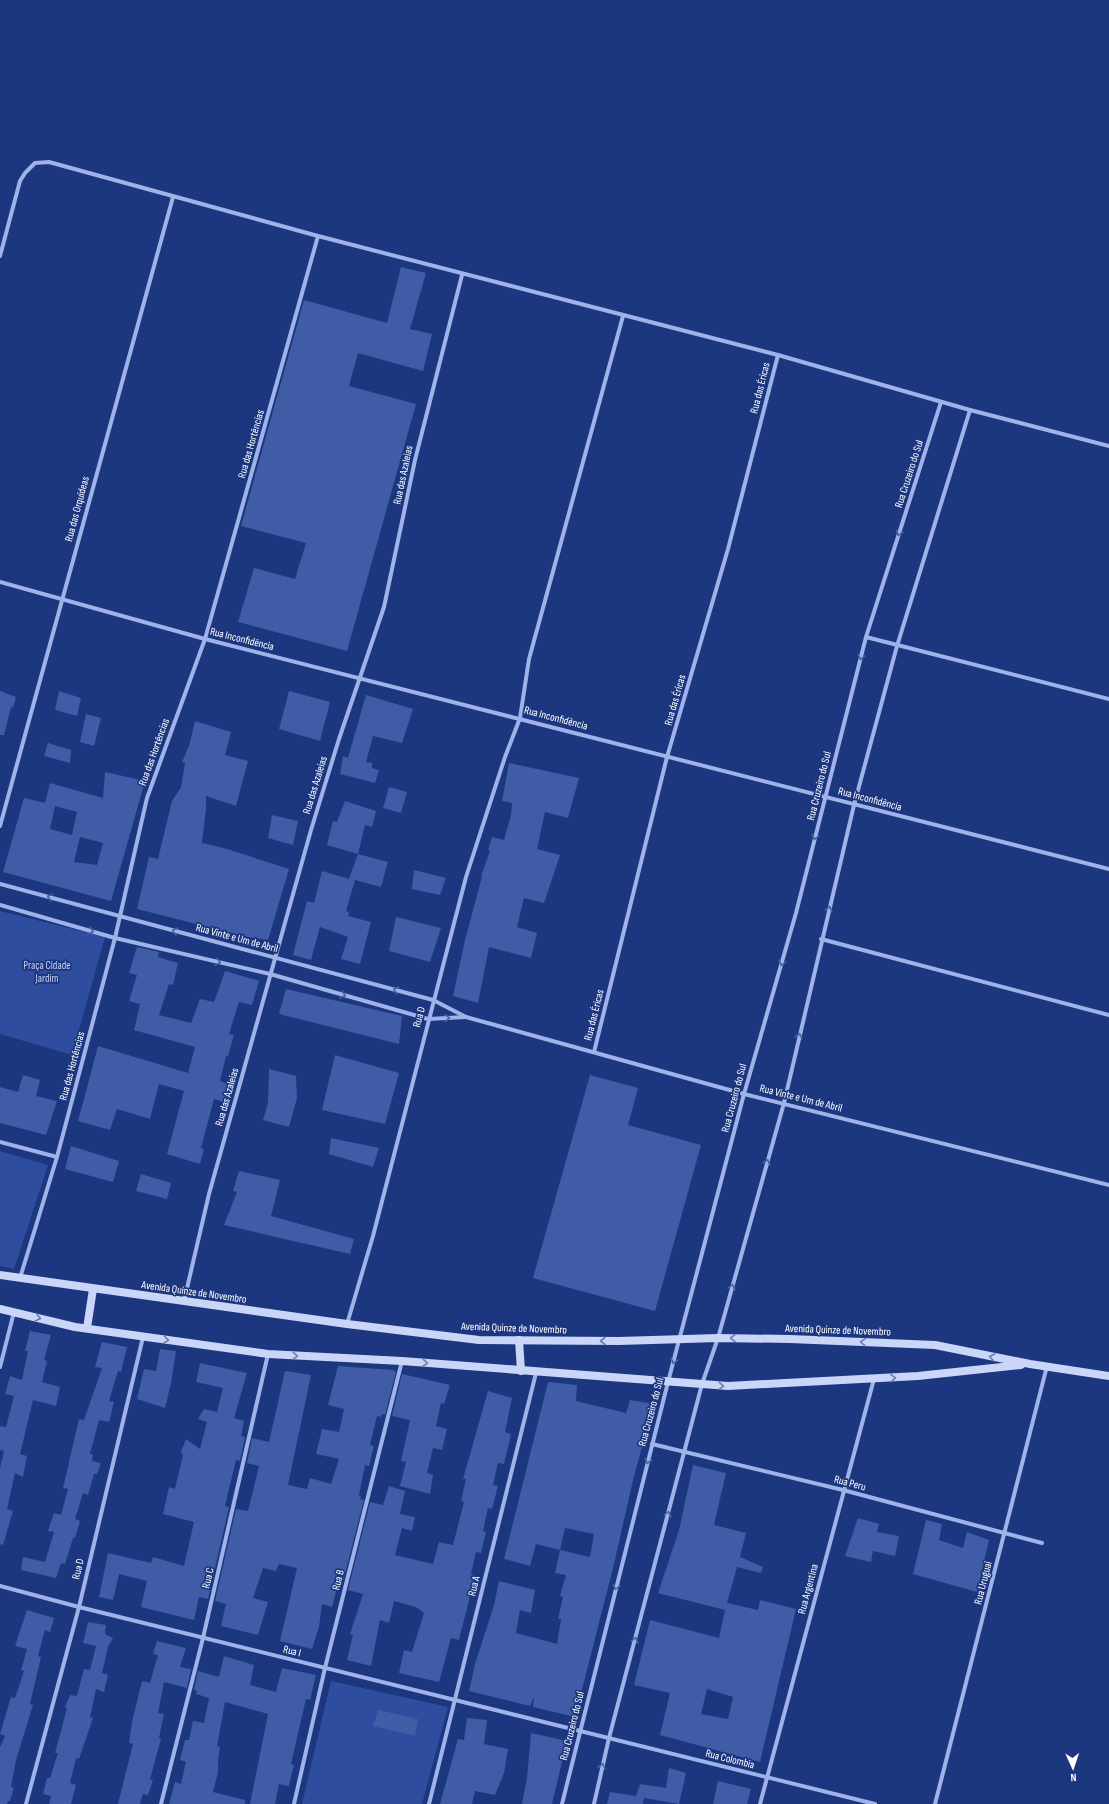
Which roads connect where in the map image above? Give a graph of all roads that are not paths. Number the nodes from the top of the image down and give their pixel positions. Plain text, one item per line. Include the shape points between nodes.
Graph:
1 (173, 197) junction
2 (318, 236) junction
3 (0, 256) edge
4 (462, 275) junction
5 (623, 316) junction
6 (778, 355) junction
7 (941, 402) junction
8 (970, 410) junction
9 (1109, 446) edge
10 (0, 582) edge
11 (61, 600) junction
12 (866, 637) junction
13 (205, 639) junction
14 (897, 646) junction
15 (360, 678) junction
16 (1109, 699) edge
17 (520, 718) junction
18 (667, 757) junction
19 (825, 797) junction
20 (854, 805) junction
21 (0, 826) edge
22 (1109, 869) edge
23 (0, 884) edge
24 (0, 905) edge
25 (120, 916) junction
26 (115, 938) junction
27 (821, 940) junction
28 (275, 958) junction
29 (270, 974) junction
30 (433, 1000) junction
31 (1109, 1015) edge
32 (466, 1017) junction
33 (428, 1019) junction
34 (594, 1052) junction
35 (744, 1094) junction
36 (784, 1103) junction
37 (0, 1142) edge
38 (57, 1157) junction
39 (1109, 1186) edge
40 (0, 1275) edge
41 (20, 1278) junction
42 (93, 1289) junction
43 (184, 1301) junction
44 (0, 1309) edge
45 (14, 1312) junction
46 (347, 1324) junction
47 (87, 1328) junction
48 (143, 1337) junction
49 (718, 1338) junction
50 (519, 1340) junction
51 (680, 1340) junction
52 (268, 1354) junction
53 (402, 1361) junction
54 (1030, 1364) junction
55 (1047, 1366) junction
56 (0, 1367) edge
57 (521, 1371) junction
58 (536, 1373) junction
59 (1109, 1376) edge
60 (874, 1379) junction
61 (668, 1382) junction
62 (702, 1384) junction
63 (652, 1444) junction
64 (685, 1452) junction
65 (844, 1490) junction
66 (1004, 1534) junction
67 (1042, 1543) dead end
68 (0, 1586) edge
69 (79, 1607) junction
70 (203, 1638) junction
71 (325, 1668) junction
72 (456, 1700) junction
73 (580, 1731) junction
74 (609, 1738) junction
75 (766, 1777) junction
76 (26, 1804) edge
77 (161, 1804) edge
78 (294, 1804) edge
79 (429, 1804) edge
80 (562, 1804) edge
81 (594, 1804) edge
82 (760, 1804) edge
83 (875, 1804) edge
84 (935, 1804) edge

1 - 2 street
1 - 3 street via 62,164 35,163 20,182
1 - 11 street, Rua das Orquídeas
2 - 4 street
2 - 13 street, Rua das Hortências
4 - 5 street
4 - 15 street, Rua das Azaleias via 415,460 384,607
5 - 6 street
5 - 17 street, Rua D via 529,659
6 - 7 street
6 - 18 street, Rua das Éricas via 728,549
7 - 8 street
7 -> 12 street, Rua Cruzeiro do Sul
8 - 9 street
8 - 14 street
10 - 11 street, Rua Inconfidência
11 - 13 street, Rua Inconfidência
11 - 21 street, Rua das Orquídeas
12 - 14 street
12 -> 19 street, Rua Cruzeiro do Sul
13 - 15 street, Rua Inconfidência
13 - 25 street, Rua das Hortências via 147,798
14 - 16 street
14 - 20 street
15 - 17 street, Rua Inconfidência
15 - 28 street, Rua das Azaleias via 311,830
17 - 18 street, Rua Inconfidência
17 - 30 street, Rua D via 466,877
18 - 19 street, Rua Inconfidência
18 - 34 street, Rua das Éricas
19 - 20 street, Rua Inconfidência
19 -> 35 street, Rua Cruzeiro do Sul via 796,913
20 - 22 street, Rua Inconfidência
27 -> 20 street
25 -> 23 street, Rua Vinte e Um de Abril
24 -> 26 street, Rua Vinte e Um de Abril
25 - 26 street, Rua das Hortências
28 -> 25 street, Rua Vinte e Um de Abril
26 -> 29 street, Rua Vinte e Um de Abril
26 - 38 street, Rua das Hortências
27 - 31 street
36 -> 27 street
28 - 29 street, Rua das Azaleias
30 -> 28 street, Rua Vinte e Um de Abril
29 -> 33 street, Rua Vinte e Um de Abril
29 - 43 street, Rua das Azaleias via 209,1194
30 - 32 street, Rua Vinte e Um de Abril
30 - 33 street, Rua D
33 -> 32 street, Rua Vinte e Um de Abril
32 - 34 street, Rua Vinte e Um de Abril
33 - 46 street, Rua D via 373,1236
34 - 35 street, Rua Vinte e Um de Abril
35 - 36 street, Rua Vinte e Um de Abril
35 - 51 street, Rua Cruzeiro do Sul
36 - 39 street, Rua Vinte e Um de Abril
49 -> 36 street
37 - 38 street
38 - 41 street, Rua das Hortências
40 - 41 main road, Avenida Quinze de Novembro
41 - 42 main road, Avenida Quinze de Novembro
42 - 43 main road, Avenida Quinze de Novembro
42 - 47 main road
43 - 46 main road, Avenida Quinze de Novembro
44 - 45 main road, Avenida Quinze de Novembro
45 -> 47 main road, Avenida Quinze de Novembro
45 - 56 street
46 - 50 main road, Avenida Quinze de Novembro via 479,1340
47 - 48 main road, Avenida Quinze de Novembro
48 -> 52 main road, Avenida Quinze de Novembro
48 - 69 street, Rua D
49 - 51 main road, Avenida Quinze de Novembro
54 -> 49 main road, Avenida Quinze de Novembro via 935,1345
49 - 62 street
51 -> 50 main road, Avenida Quinze de Novembro
50 - 57 main road
51 -> 61 street, Rua Cruzeiro do Sul
52 -> 53 main road, Avenida Quinze de Novembro
52 - 70 street, Rua C
53 -> 57 main road, Avenida Quinze de Novembro
53 - 71 street, Rua B
54 - 55 main road, Avenida Quinze de Novembro
60 -> 54 main road, Avenida Quinze de Novembro
55 - 59 main road, Avenida Quinze de Novembro
55 - 66 street, Rua Uruguai
57 - 58 main road, Avenida Quinze de Novembro
58 - 61 main road, Avenida Quinze de Novembro
58 - 72 street, Rua A
62 -> 60 main road, Avenida Quinze de Novembro via 728,1386
60 - 65 street, Rua Argentina
61 - 62 main road, Avenida Quinze de Novembro
61 - 63 street, Rua Cruzeiro do Sul
62 - 64 street
63 - 64 street, Rua Peru
63 -> 73 street, Rua Cruzeiro do Sul
64 - 65 street, Rua Peru
74 -> 64 street
65 - 66 street, Rua Peru
65 - 75 street, Rua Argentina
66 - 67 street, Rua Peru
66 - 84 street, Rua Uruguai
68 - 69 street, Rua I
69 - 70 street, Rua I
69 - 76 street, Rua D
70 - 71 street, Rua I
70 - 77 street, Rua C
71 - 72 street, Rua I
71 - 78 street, Rua B
72 - 73 street, Rua I
72 - 79 street, Rua A
73 - 74 street, Rua Colombia
73 - 80 street, Rua Cruzeiro do Sul
74 - 75 street, Rua Colombia
81 -> 74 street
75 - 82 street, Rua Argentina
75 - 83 street, Rua Colombia

